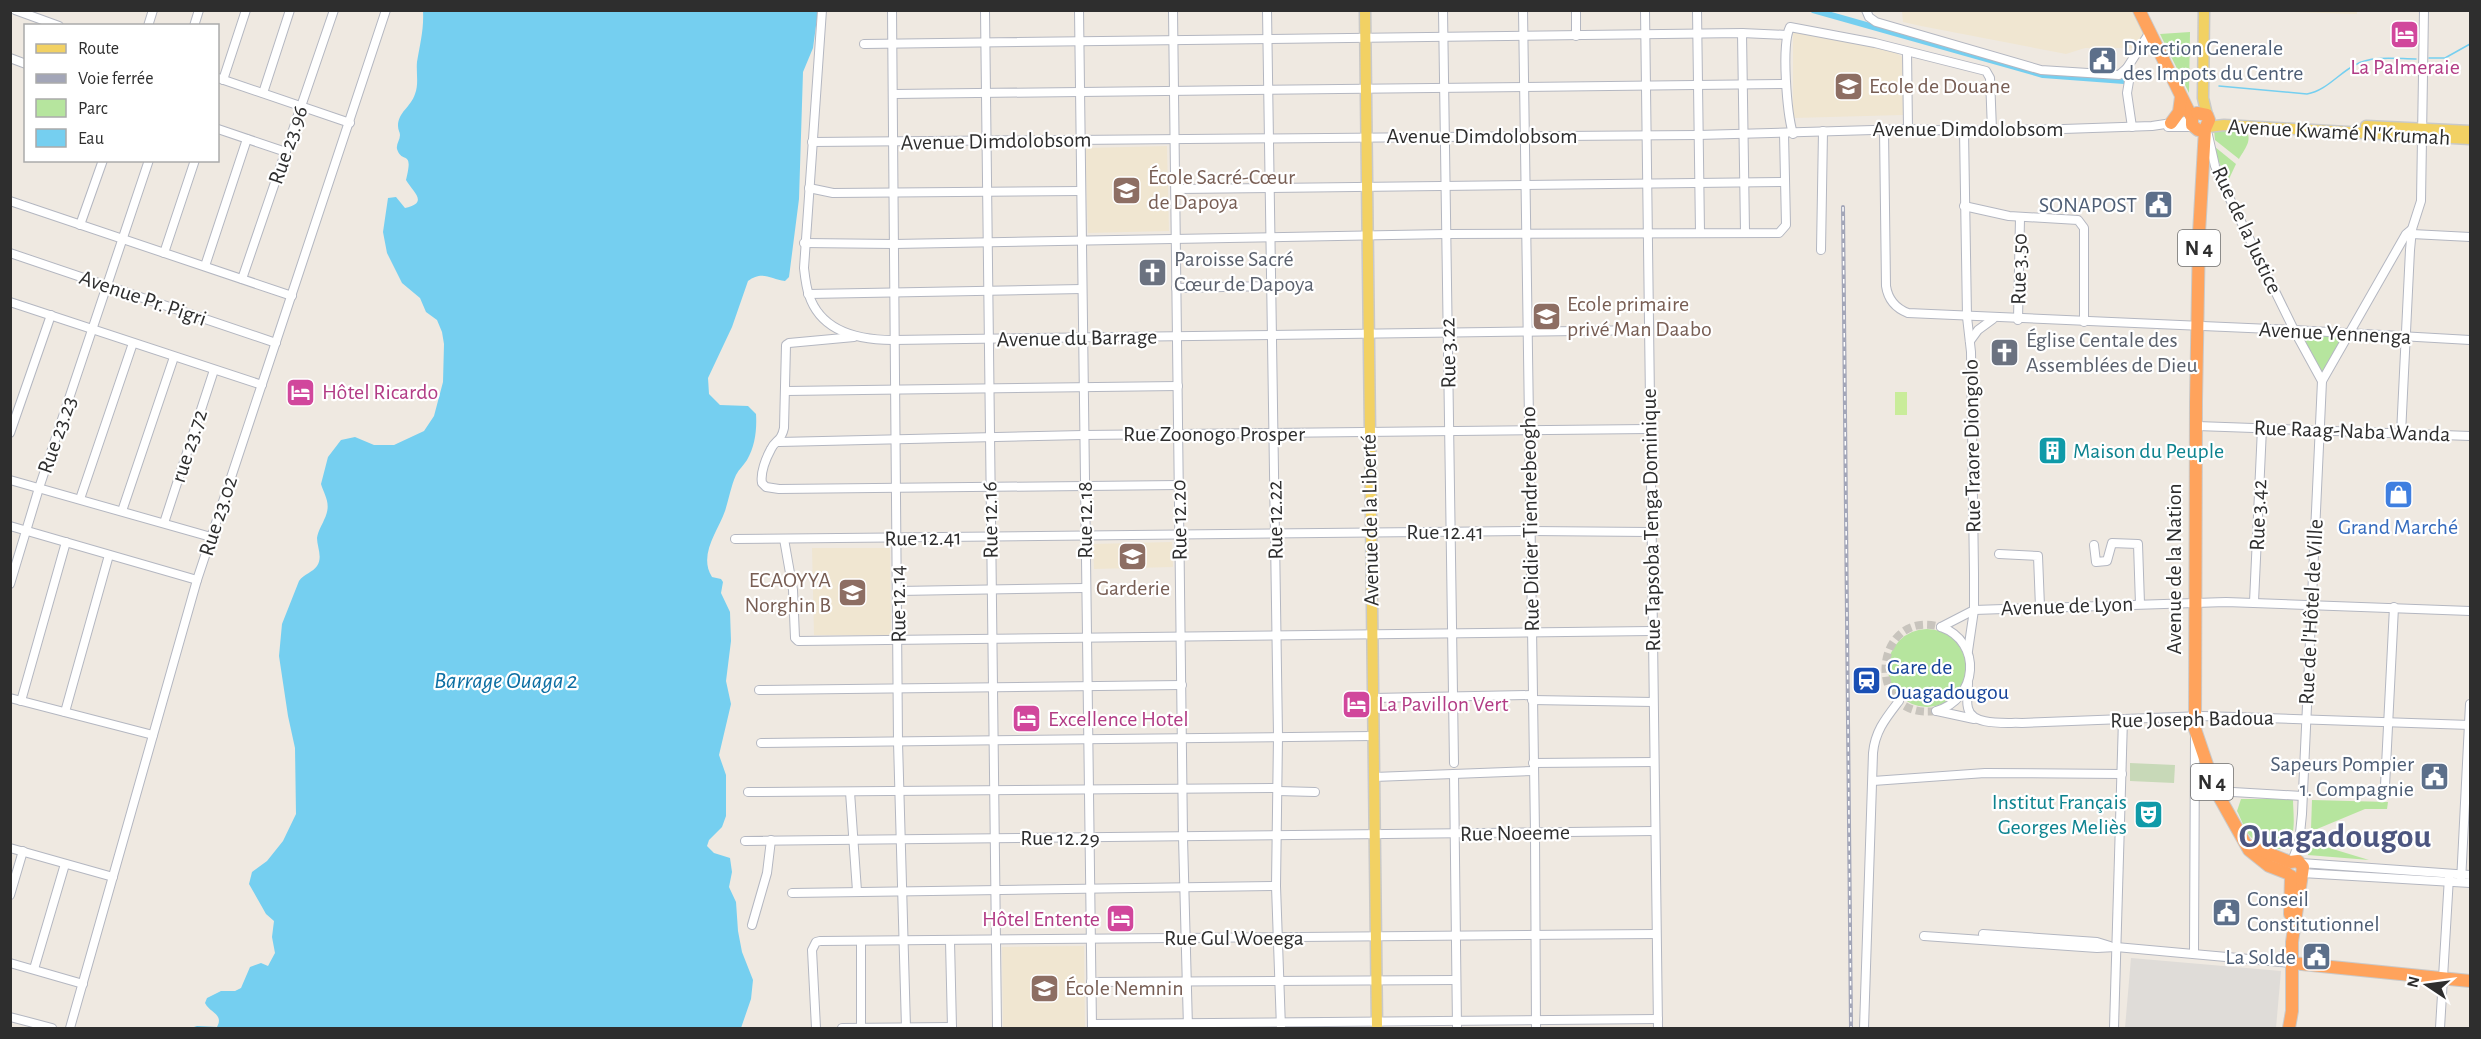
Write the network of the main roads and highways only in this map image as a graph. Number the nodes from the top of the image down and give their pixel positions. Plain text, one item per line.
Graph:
1 (1365, 10) edge
2 (2139, 10) edge
3 (2196, 10) edge
4 (2204, 10) edge
5 (2180, 93) junction
6 (2200, 121) junction
7 (2171, 123) road end
8 (2470, 131) edge
9 (2422, 132) junction
10 (2470, 139) edge
11 (2244, 842) junction
12 (2272, 867) junction
13 (2295, 868) junction
14 (2290, 896) junction
15 (2292, 942) junction
16 (2292, 963) junction
17 (2470, 981) edge
18 (1377, 1025) edge
19 (2289, 1029) edge

1 - 18 main road, Avenue de la Liberté
2 - 5 highway
3 - 6 main road
4 - 6 main road
5 - 6 highway
5 - 7 highway
6 - 9 main road, Avenue Kwamé N'Krumah
6 - 11 highway, Avenue de la Nation / N 4
8 - 9 main road, Avenue Kwamé N'Krumah
9 - 10 main road, Avenue Kwamé N'Krumah
11 - 12 highway, N 4
11 - 13 highway
12 - 13 highway
12 - 14 highway, N 4
13 - 14 highway
13 - 15 highway, N 4
14 - 15 highway, N 4
15 - 16 highway, N 4
16 - 17 highway
16 - 19 highway, N 4

